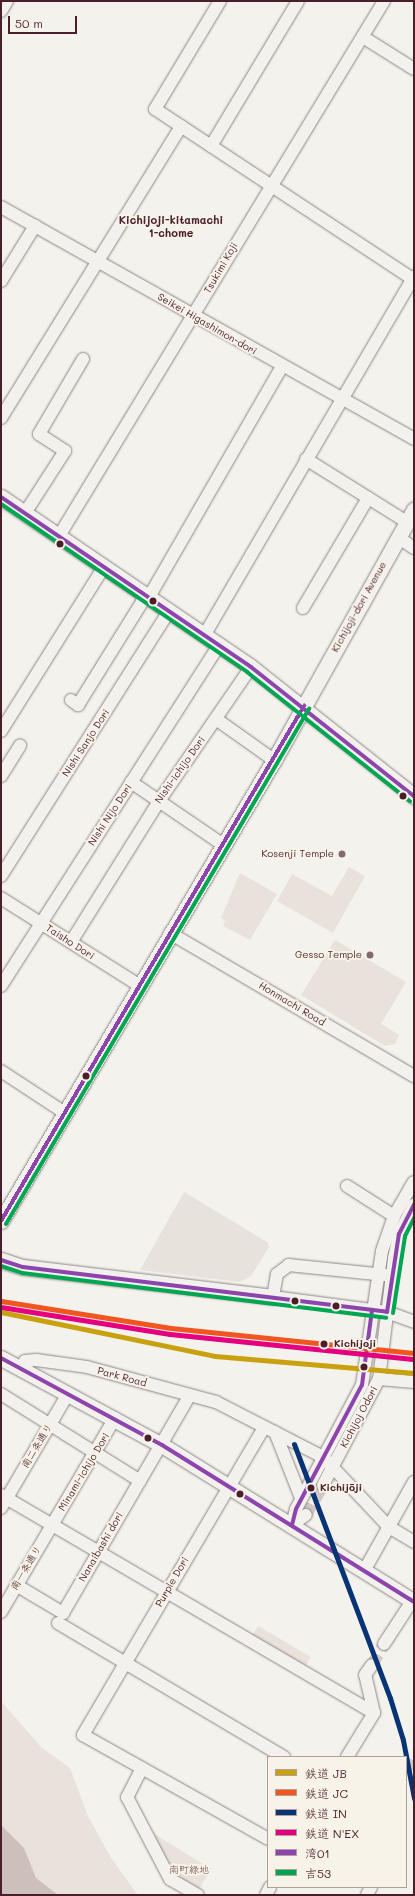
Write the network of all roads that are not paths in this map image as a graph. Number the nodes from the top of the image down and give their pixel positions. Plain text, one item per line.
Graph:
1 (7, 1) edge
2 (220, 1) edge
3 (298, 1) edge
4 (384, 1) edge
5 (1, 11) edge
6 (363, 36) junction
7 (414, 69) edge
8 (181, 126) junction
9 (211, 146) junction
10 (270, 185) junction
11 (1, 207) edge
12 (35, 226) junction
13 (98, 262) junction
14 (414, 279) edge
15 (1, 281) edge
16 (193, 316) junction
17 (83, 359) dead end
18 (282, 367) junction
19 (341, 399) junction
20 (1, 418) edge
21 (414, 439) edge
22 (306, 459) junction
23 (1, 497) edge
24 (368, 498) junction
25 (25, 513) junction
26 (411, 515) edge
27 (59, 536) junction
28 (398, 537) junction
29 (414, 548) edge
30 (104, 567) junction
31 (148, 595) junction
32 (303, 608) dead end
33 (170, 610) junction
34 (205, 634) junction
35 (220, 644) junction
36 (252, 667) junction
37 (70, 700) dead end
38 (304, 706) junction
39 (216, 719) junction
40 (1, 731) edge
41 (20, 746) dead end
42 (274, 760) junction
43 (1, 776) edge
44 (131, 782) junction
45 (414, 796) edge
46 (159, 800) junction
47 (222, 844) junction
48 (1, 876) edge
49 (1, 898) edge
50 (41, 923) junction
51 (170, 933) junction
52 (70, 942) junction
53 (1, 986) edge
54 (140, 986) junction
55 (1, 1072) edge
56 (414, 1076) edge
57 (65, 1113) junction
58 (414, 1182) edge
59 (347, 1186) dead end
60 (414, 1205) edge
61 (394, 1216) junction
62 (1, 1220) edge
63 (1, 1260) edge
64 (377, 1274) junction
65 (391, 1276) junction
66 (273, 1297) junction
67 (372, 1310) junction
68 (386, 1312) junction
69 (414, 1322) edge
70 (2, 1362) edge
71 (21, 1368) junction
72 (378, 1379) junction
73 (414, 1382) edge
74 (1, 1394) edge
75 (68, 1394) junction
76 (190, 1395) junction
77 (115, 1418) junction
78 (50, 1424) junction
79 (262, 1431) dead end
80 (275, 1432) junction
81 (162, 1445) junction
82 (95, 1454) junction
83 (323, 1457) junction
84 (333, 1466) junction
85 (140, 1481) junction
86 (414, 1482) edge
87 (323, 1485) tunnel mouth
88 (229, 1487) junction
89 (301, 1498) junction
90 (3, 1501) edge
91 (306, 1515) tunnel mouth
92 (52, 1525) junction
93 (292, 1525) junction
94 (388, 1528) junction
95 (414, 1542) edge
96 (98, 1552) junction
97 (364, 1571) junction
98 (16, 1585) junction
99 (167, 1591) junction
100 (413, 1602) edge
101 (1, 1612) edge
102 (61, 1618) junction
103 (384, 1644) tunnel mouth
104 (125, 1663) junction
105 (372, 1665) tunnel mouth
106 (374, 1713) junction
107 (282, 1756) edge
108 (348, 1756) edge
109 (142, 1768) junction
110 (267, 1838) edge
111 (198, 1895) edge

1 - 5 street
2 - 8 street
3 - 9 street
4 - 6 street, Tsukimi Koji
6 - 7 street
6 - 10 street, Tsukimi Koji
8 - 9 street
8 - 13 street
9 - 10 street
10 - 14 street
10 - 16 street, Tsukimi Koji
11 - 12 street, Seikei Higashimon-dori
12 - 13 street, Seikei Higashimon-dori
12 - 15 street
13 - 16 street, Seikei Higashimon-dori
13 - 20 street
14 - 19 street
16 - 18 street, Seikei Higashimon-dori
16 - 27 street, Tsukimi Koji
17 - 25 street
18 - 19 street, Seikei Higashimon-dori
18 - 31 street
19 - 21 street, Seikei Higashimon-dori
19 - 22 street
22 - 24 street
22 - 34 street
23 - 25 main road
24 - 26 street
24 - 32 street
25 - 27 main road
26 - 28 main road, Kichijoji-dori Avenue
27 - 30 main road
28 - 29 street
28 - 38 main road, Kichijoji-dori Avenue
30 - 31 main road
30 - 40 street
31 - 33 main road
31 - 37 street
33 - 34 main road
33 - 48 street, Nishi Sanjo Dori
34 - 35 main road
35 - 36 main road
35 - 44 street, Nishi Nijo Dori
36 - 38 main road
36 - 39 street, Nishi-ichijo Dori
38 - 42 main road, Kichijoji-dori Avenue
38 - 45 main road
39 - 42 street
39 - 46 street, Nishi-ichijo Dori
41 - 43 street
42 - 47 main road, Kichijoji-dori Avenue
44 - 46 street
44 - 50 street, Nishi Nijo Dori
46 - 47 street
46 - 52 street, Nishi-ichijo Dori
47 - 51 main road, Kichijoji-dori Avenue
49 - 50 street, Taisho Dori
50 - 52 street, Taisho Dori
50 - 53 street, Nishi Nijo Dori
51 - 54 main road, Kichijoji-dori Avenue
51 - 56 street, Honmachi Road
52 - 54 street, Taisho Dori
54 - 57 main road, Kichijoji-dori Avenue
55 - 57 street
57 - 62 main road, Kichijoji-dori Avenue
58 - 61 street, Kichijoj Odori
59 - 61 street
60 - 65 street, Kichijoj Odori
61 - 64 street, Kichijoj Odori
63 - 66 main road
64 - 65 street
64 - 66 street
64 - 67 street, Kichijoj Odori
65 - 68 street, Kichijoj Odori
66 - 67 street
67 - 68 street
67 - 83 street, Kichijoj Odori
68 - 69 street
68 - 72 street, Kichijoj Odori
70 - 71 main road
71 - 75 main road
71 - 76 street, Park Road
72 - 73 street
72 - 84 street, Kichijoj Odori
74 - 78 street
75 - 77 main road
75 - 78 street, 南二条通り
76 - 80 street, Park Road
76 - 81 street, Nanaibashi dori
77 - 81 main road
77 - 82 street, Minami-ichijo Dori
78 - 82 street
78 - 90 street, 南二条通り
79 - 88 street, Purple Dori
80 - 83 street, Park Road
80 - 89 street
81 - 85 street, Nanaibashi dori
81 - 88 main road
82 - 85 street
82 - 92 street, Minami-ichijo Dori
83 - 84 street, Park Road
83 - 89 street, Kichijoj Odori
84 - 87 street, Kichijoj Odori
84 - 94 street, Park Road
85 - 96 street, Nanaibashi dori
86 - 94 street
88 - 93 main road
88 - 99 street, Purple Dori
89 - 93 street, Kichijoj Odori
90 - 92 street
91 - 93 street
92 - 96 street
92 - 98 street, 南一条通り
93 - 97 main road
94 - 95 street
94 - 97 street
96 - 99 street
96 - 102 street, Nanaibashi dori
97 - 100 main road
98 - 101 street, 南一条通り
98 - 102 street
99 - 104 street, Purple Dori
99 - 106 street
100 - 103 street
102 - 104 street
104 - 107 street
104 - 109 street, Purple Dori
105 - 106 street
106 - 108 street
109 - 110 street
109 - 111 street

